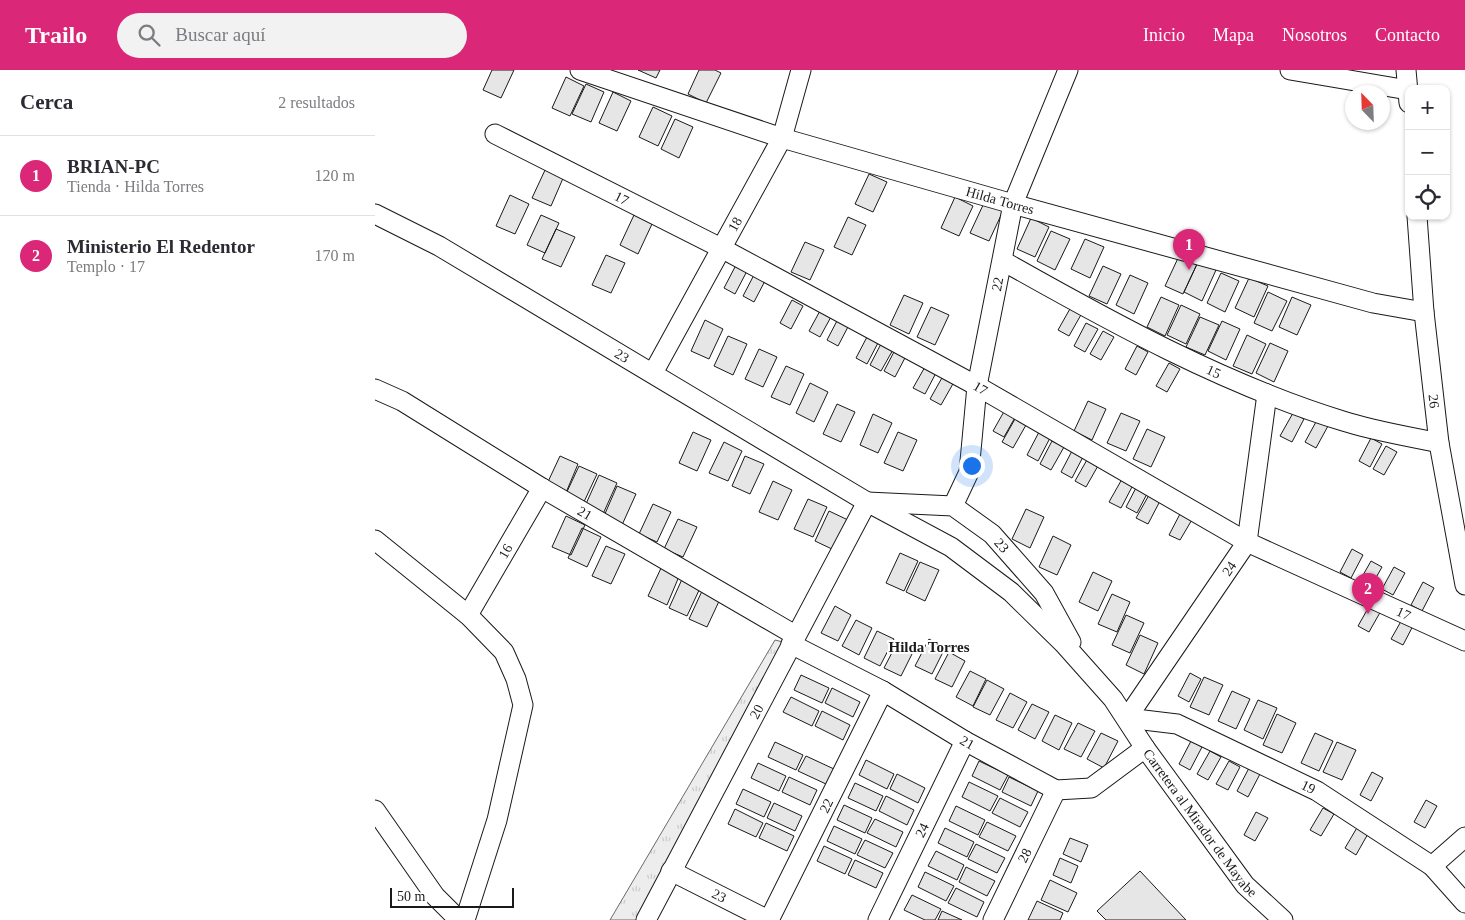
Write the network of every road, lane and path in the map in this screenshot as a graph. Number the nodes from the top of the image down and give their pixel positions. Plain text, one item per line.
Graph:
1 (580, 70) edge
2 (801, 70) edge
3 (1068, 70) edge
4 (1290, 70) edge
5 (1406, 70) edge
6 (1407, 85) edge
7 (1405, 96) edge
8 (495, 134) dead end
9 (783, 138) junction
10 (1013, 204) junction
11 (375, 214) edge
12 (1417, 220) edge
13 (723, 249) junction
14 (1003, 261) junction
15 (1425, 312) junction
16 (653, 373) junction
17 (977, 386) junction
18 (375, 389) edge
19 (1267, 394) junction
20 (1439, 443) junction
21 (542, 488) junction
22 (867, 502) junction
23 (953, 506) junction
24 (375, 540) edge
25 (1247, 542) junction
26 (1465, 585) edge
27 (468, 615) junction
28 (793, 639) junction
29 (1465, 641) edge
30 (1086, 669) junction
31 (883, 691) junction
32 (1127, 718) junction
33 (965, 741) junction
34 (1145, 748) junction
35 (1056, 790) junction
36 (375, 810) edge
37 (1465, 837) edge
38 (1432, 866) junction
39 (671, 870) junction
40 (1465, 903) edge
41 (459, 920) edge
42 (465, 920) edge
43 (646, 920) edge
44 (769, 920) edge
45 (878, 920) edge
46 (993, 920) edge
47 (1283, 920) edge

1 - 9 street, Hilda Torres
2 - 9 street, 18
3 - 10 street, 22
4 - 7 street
5 - 6 street
8 - 13 street, 17
9 - 10 street, Hilda Torres
9 - 13 street, 18
10 - 14 street, 22
10 - 15 street, Hilda Torres
11 - 16 street, 23
12 - 15 street, 26
13 - 16 street, 18
13 - 17 street, 17
14 - 17 street, 22
14 - 19 street, 15
15 - 20 street, 26
16 - 22 street, 23
17 - 23 street, 22
17 - 25 street, 17
18 - 21 street, 21
19 - 20 street, 15
19 - 25 street, 24
20 - 26 street, 26
21 - 27 street, 16
21 - 28 street, 21
22 - 23 street, 23
22 - 28 street, 20
22 - 30 street, 23
23 - 30 street, 23
24 - 27 street
25 - 29 street, 17
25 - 32 street, 24
27 - 42 street
28 - 31 street, 21
28 - 39 street, 20
30 - 32 street, 23
31 - 33 street, 21
31 - 44 street, 22
32 - 34 street, Carretera al Mirador de Mayabe
32 - 38 street, 19
33 - 35 street, 21
33 - 45 street, 24
34 - 35 street
34 - 47 street, Carretera al Mirador de Mayabe
35 - 46 street, 28
36 - 41 street
37 - 38 street
38 - 40 street, 19
39 - 43 street, 20
39 - 44 street, 23

